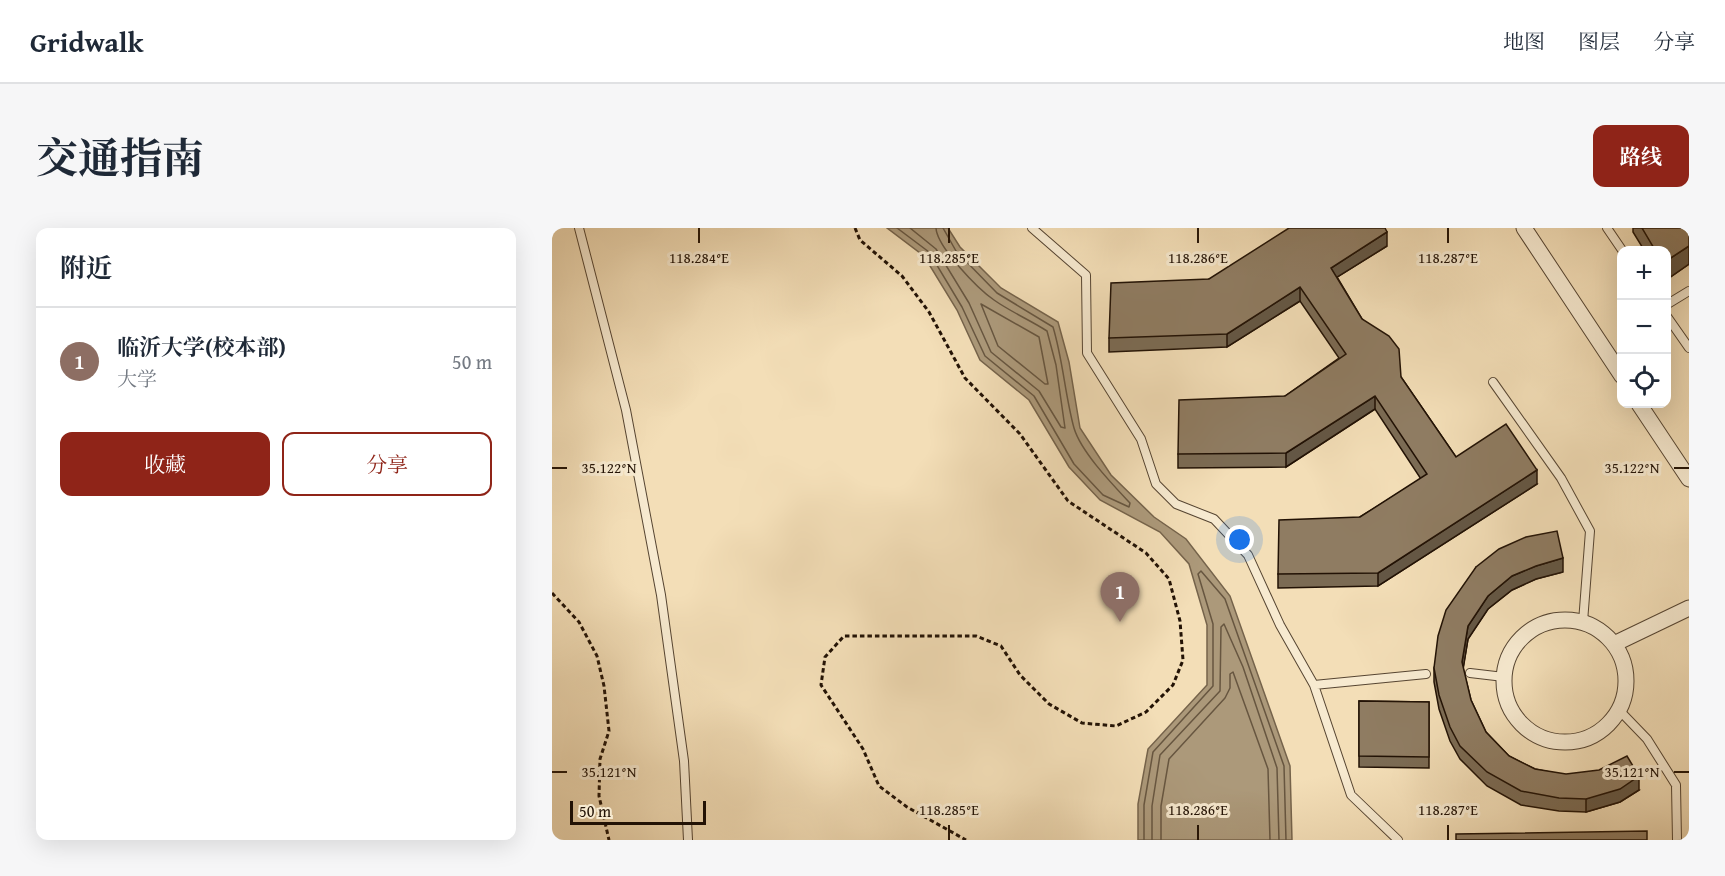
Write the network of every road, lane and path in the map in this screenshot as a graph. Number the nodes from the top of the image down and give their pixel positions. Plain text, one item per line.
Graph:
1 (579, 228) edge
2 (855, 228) edge
3 (1032, 228) edge
4 (1524, 228) edge
5 (1607, 228) edge
6 (1619, 246) edge
7 (1689, 291) edge
8 (1671, 302) edge
9 (1671, 322) edge
10 (1689, 348) edge
11 (1617, 368) edge
12 (1492, 382) dead end
13 (1642, 408) edge
14 (1689, 479) edge
15 (552, 593) edge
16 (1689, 608) edge
17 (1583, 622) junction
18 (1614, 644) junction
19 (1426, 674) dead end
20 (1470, 674) dead end
21 (1504, 677) junction
22 (1314, 685) junction
23 (1619, 710) junction
24 (609, 840) edge
25 (688, 840) edge
26 (966, 840) edge
27 (1398, 840) edge
28 (1677, 840) edge

1 - 25 lane
2 - 26 path
3 - 22 lane
4 - 11 street
5 - 6 lane
7 - 8 lane
9 - 10 lane
12 - 17 lane
13 - 14 street
15 - 24 path
16 - 18 street
17 - 18 street
17 - 21 street
18 - 23 street
19 - 22 lane
20 - 21 lane
21 - 23 street
22 - 27 lane
23 - 28 lane

